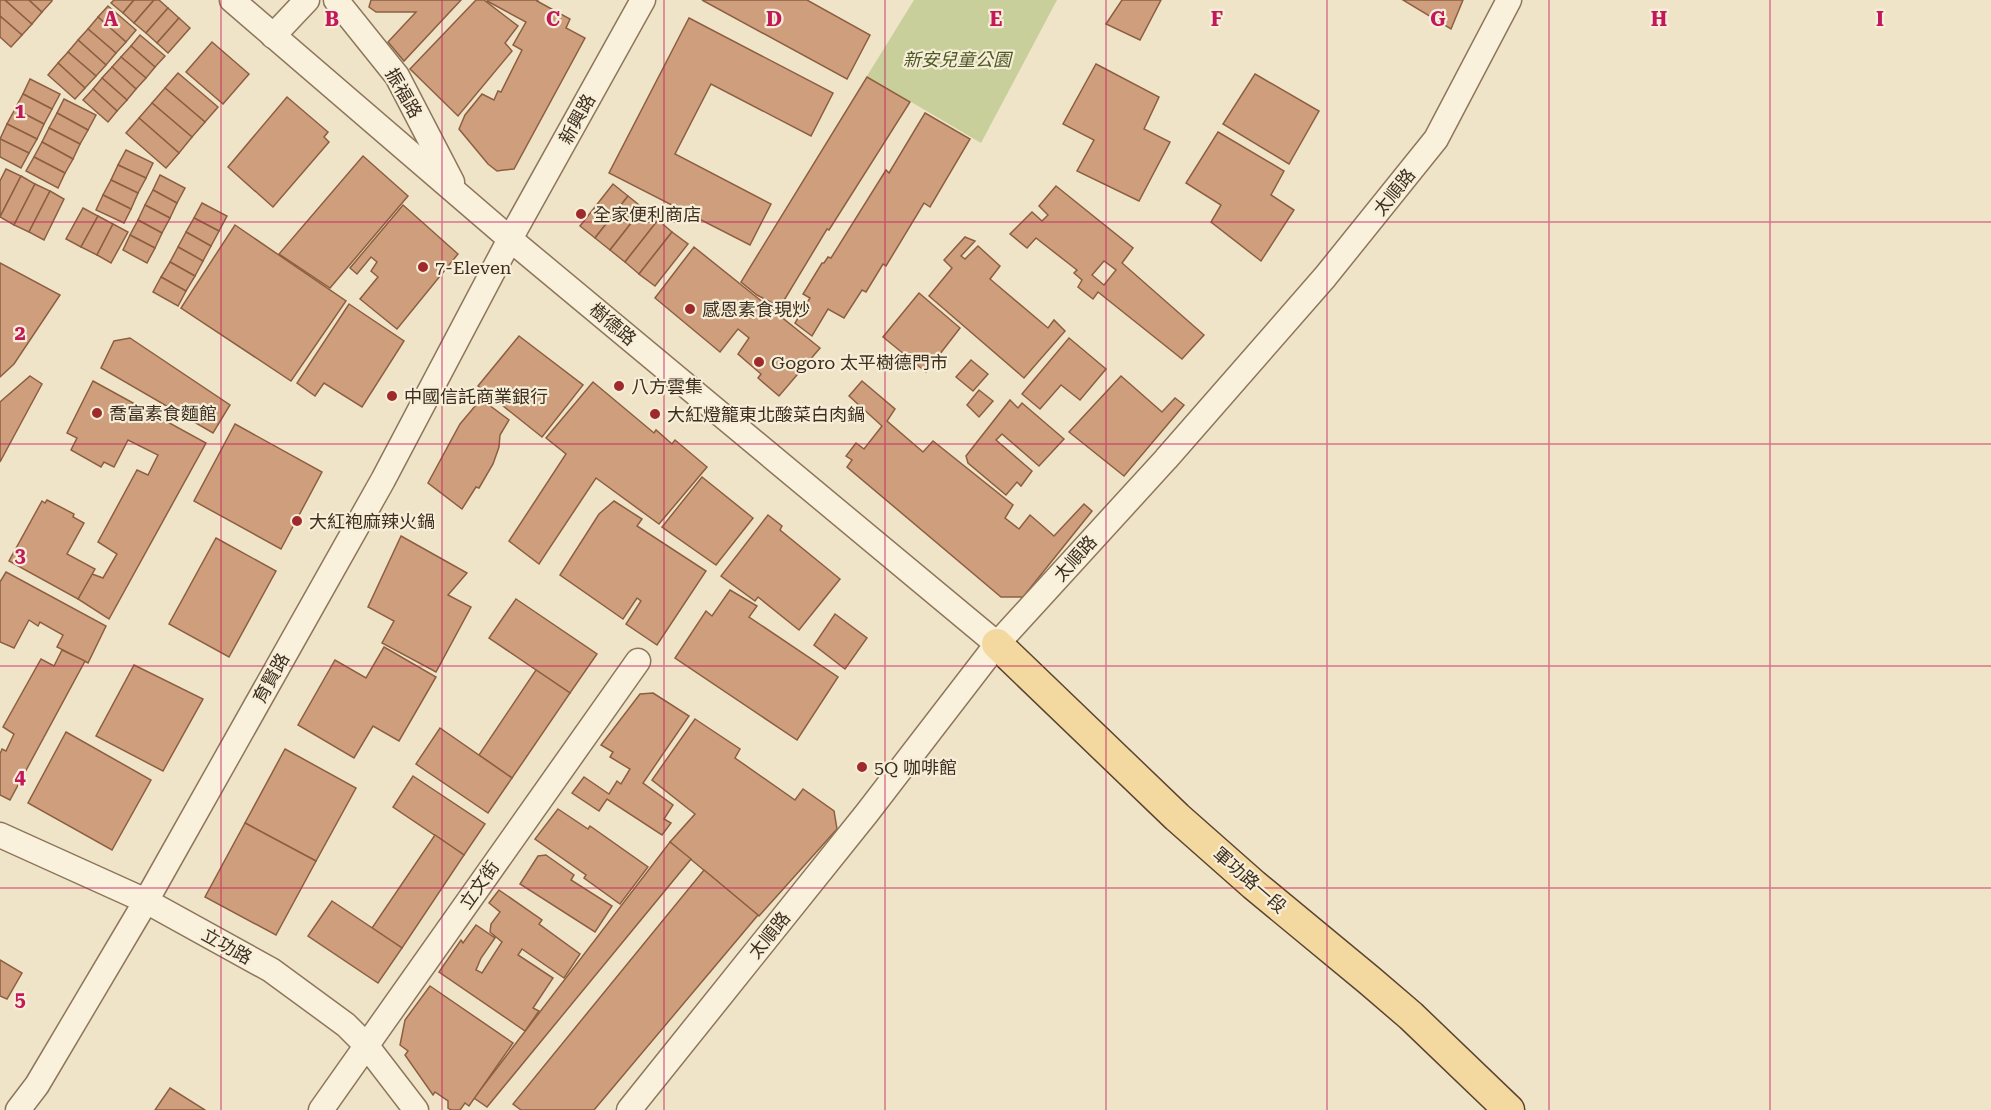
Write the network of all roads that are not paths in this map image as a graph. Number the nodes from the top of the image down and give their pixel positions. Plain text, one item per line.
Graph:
1 (232, 0) edge
2 (308, 0) edge
3 (336, 0) edge
4 (643, 0) edge
5 (1509, 0) edge
6 (273, 36) junction
7 (458, 195) junction
8 (510, 239) junction
9 (997, 644) junction
10 (638, 661) dead end
11 (0, 835) edge
12 (146, 901) junction
13 (366, 1045) junction
14 (18, 1110) edge
15 (321, 1110) edge
16 (416, 1110) edge
17 (629, 1110) edge
18 (1509, 1110) edge

1 - 6 street, 樹德路
2 - 6 street
3 - 7 street, 振福路
4 - 8 street, 新興路
5 - 9 street, 太順路
6 - 7 street, 樹德路
7 - 8 street, 樹德路
8 - 9 street, 樹德路
8 - 12 street, 育賢路
9 - 17 street, 太順路
9 - 18 main road, 軍功路一段
10 - 13 street, 立文街
11 - 12 street, 立功路
12 - 13 street, 立功路
12 - 14 street, 育賢路
13 - 15 street, 立文街
13 - 16 street, 立功路

